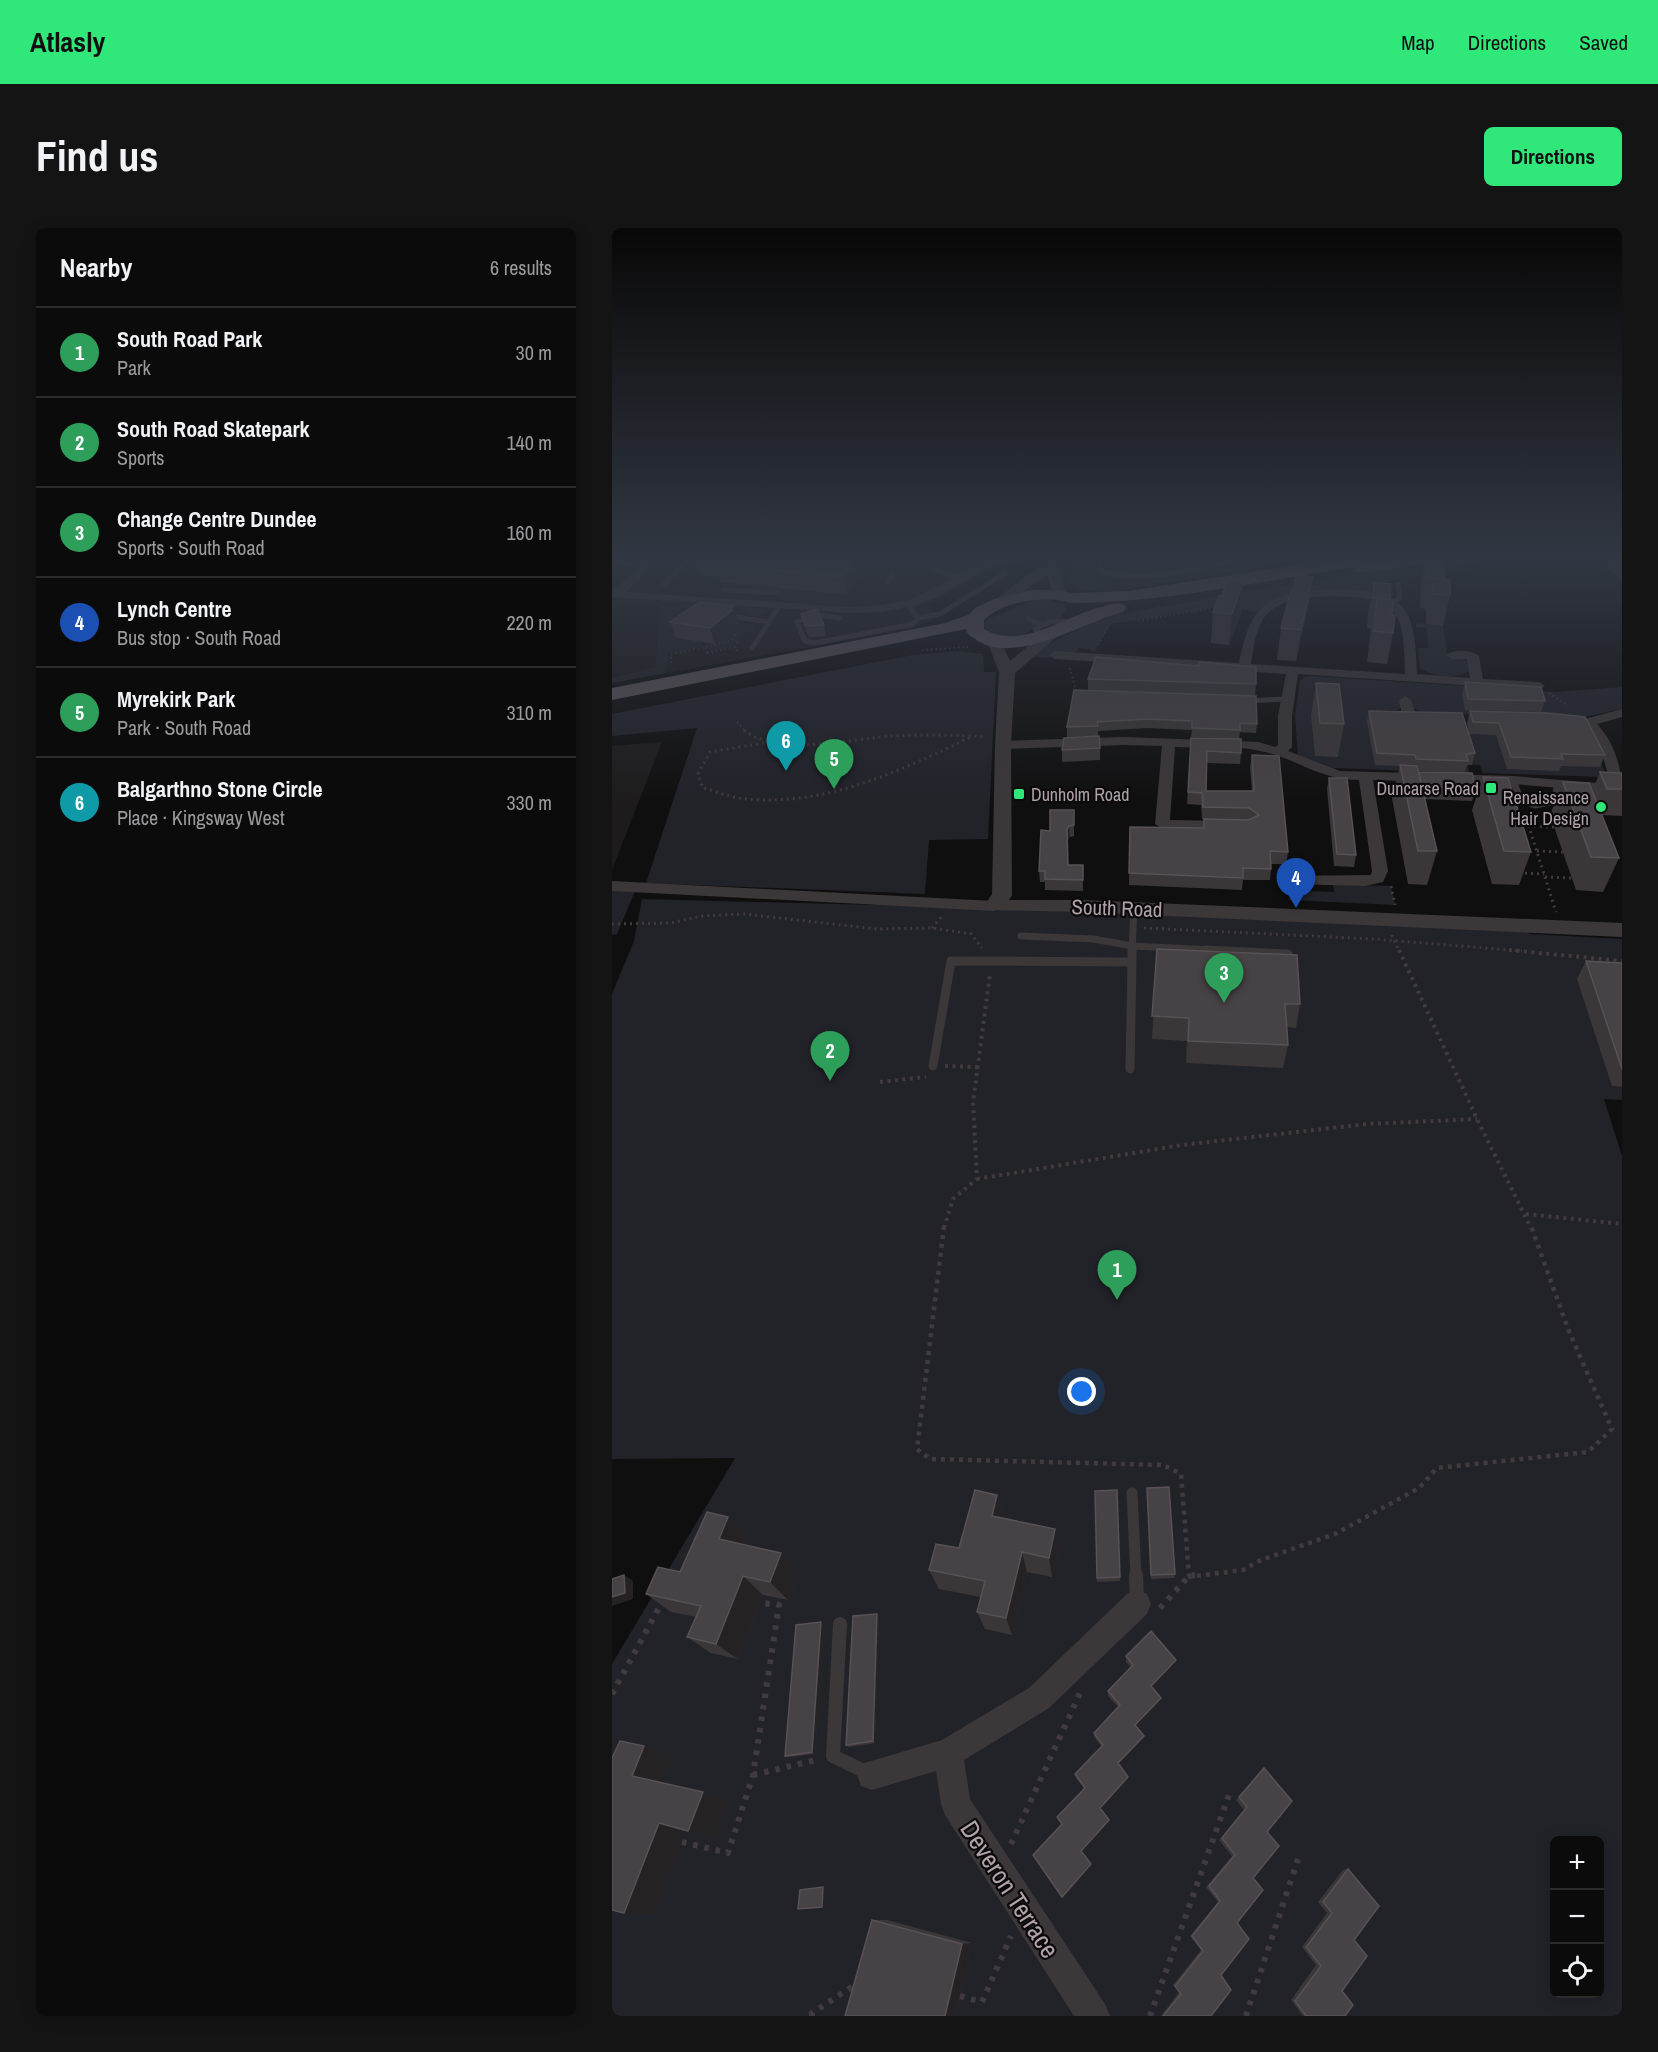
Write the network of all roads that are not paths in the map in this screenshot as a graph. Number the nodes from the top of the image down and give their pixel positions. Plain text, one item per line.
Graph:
1 (757, 640) edge
2 (805, 640) edge
3 (829, 640) edge
4 (892, 640) edge
5 (983, 640) edge
6 (1023, 640) edge
7 (1042, 640) edge
8 (1250, 640) edge
9 (1409, 640) edge
10 (985, 643) junction
11 (752, 648) dead end
12 (1452, 654) dead end
13 (1055, 655) dead end
14 (1244, 667) junction
15 (1293, 670) junction
16 (1007, 672) junction
17 (1411, 678) junction
18 (1477, 682) junction
19 (1539, 686) edge
20 (612, 694) edge
21 (1288, 699) junction
22 (1232, 700) edge
23 (1405, 700) dead end
24 (612, 705) edge
25 (1622, 713) edge
26 (1428, 715) edge
27 (1554, 719) edge
28 (1586, 723) junction
29 (1003, 742) junction
30 (1169, 743) junction
31 (1279, 750) junction
32 (1365, 776) junction
33 (1514, 780) junction
34 (1557, 784) junction
35 (1620, 789) edge
36 (1248, 826) edge
37 (1291, 879) dead end
38 (612, 886) edge
39 (994, 906) junction
40 (1133, 918) junction
41 (1622, 930) edge
42 (1021, 936) dead end
43 (1133, 946) junction
44 (1288, 954) edge
45 (1132, 962) junction
46 (933, 1066) dead end
47 (1130, 1069) dead end
48 (1132, 1493) dead end
49 (1137, 1604) joint
50 (840, 1624) dead end
51 (948, 1753) junction
52 (872, 1775) joint
53 (1093, 2016) edge

1 - 11 lane
2 - 3 lane
4 - 20 highway
5 - 10 highway
6 - 10 highway
7 - 16 street
8 - 14 street
9 - 17 street
10 - 16 street
10 - 24 highway
12 - 18 street
13 - 14 street
14 - 15 street
15 - 17 street
15 - 21 street
16 - 29 street
17 - 18 street
18 - 19 street
21 - 22 lane
21 - 31 street
23 - 26 street
25 - 28 street
27 - 28 street
28 - 35 street
29 - 30 street
29 - 39 street
30 - 31 street
30 - 36 street
31 - 32 street
32 - 33 street
32 - 37 street
33 - 34 street
33 - 34 lane
34 - 35 street
38 - 39 street, South Road
39 - 40 street, South Road
40 - 41 street, South Road
40 - 43 lane
42 - 43 lane
43 - 44 lane
43 - 45 lane
45 - 46 lane
45 - 47 lane
48 - 49 lane
49 - 51 street
50 - 52 lane
51 - 52 street
51 - 53 street, Deveron Terrace

